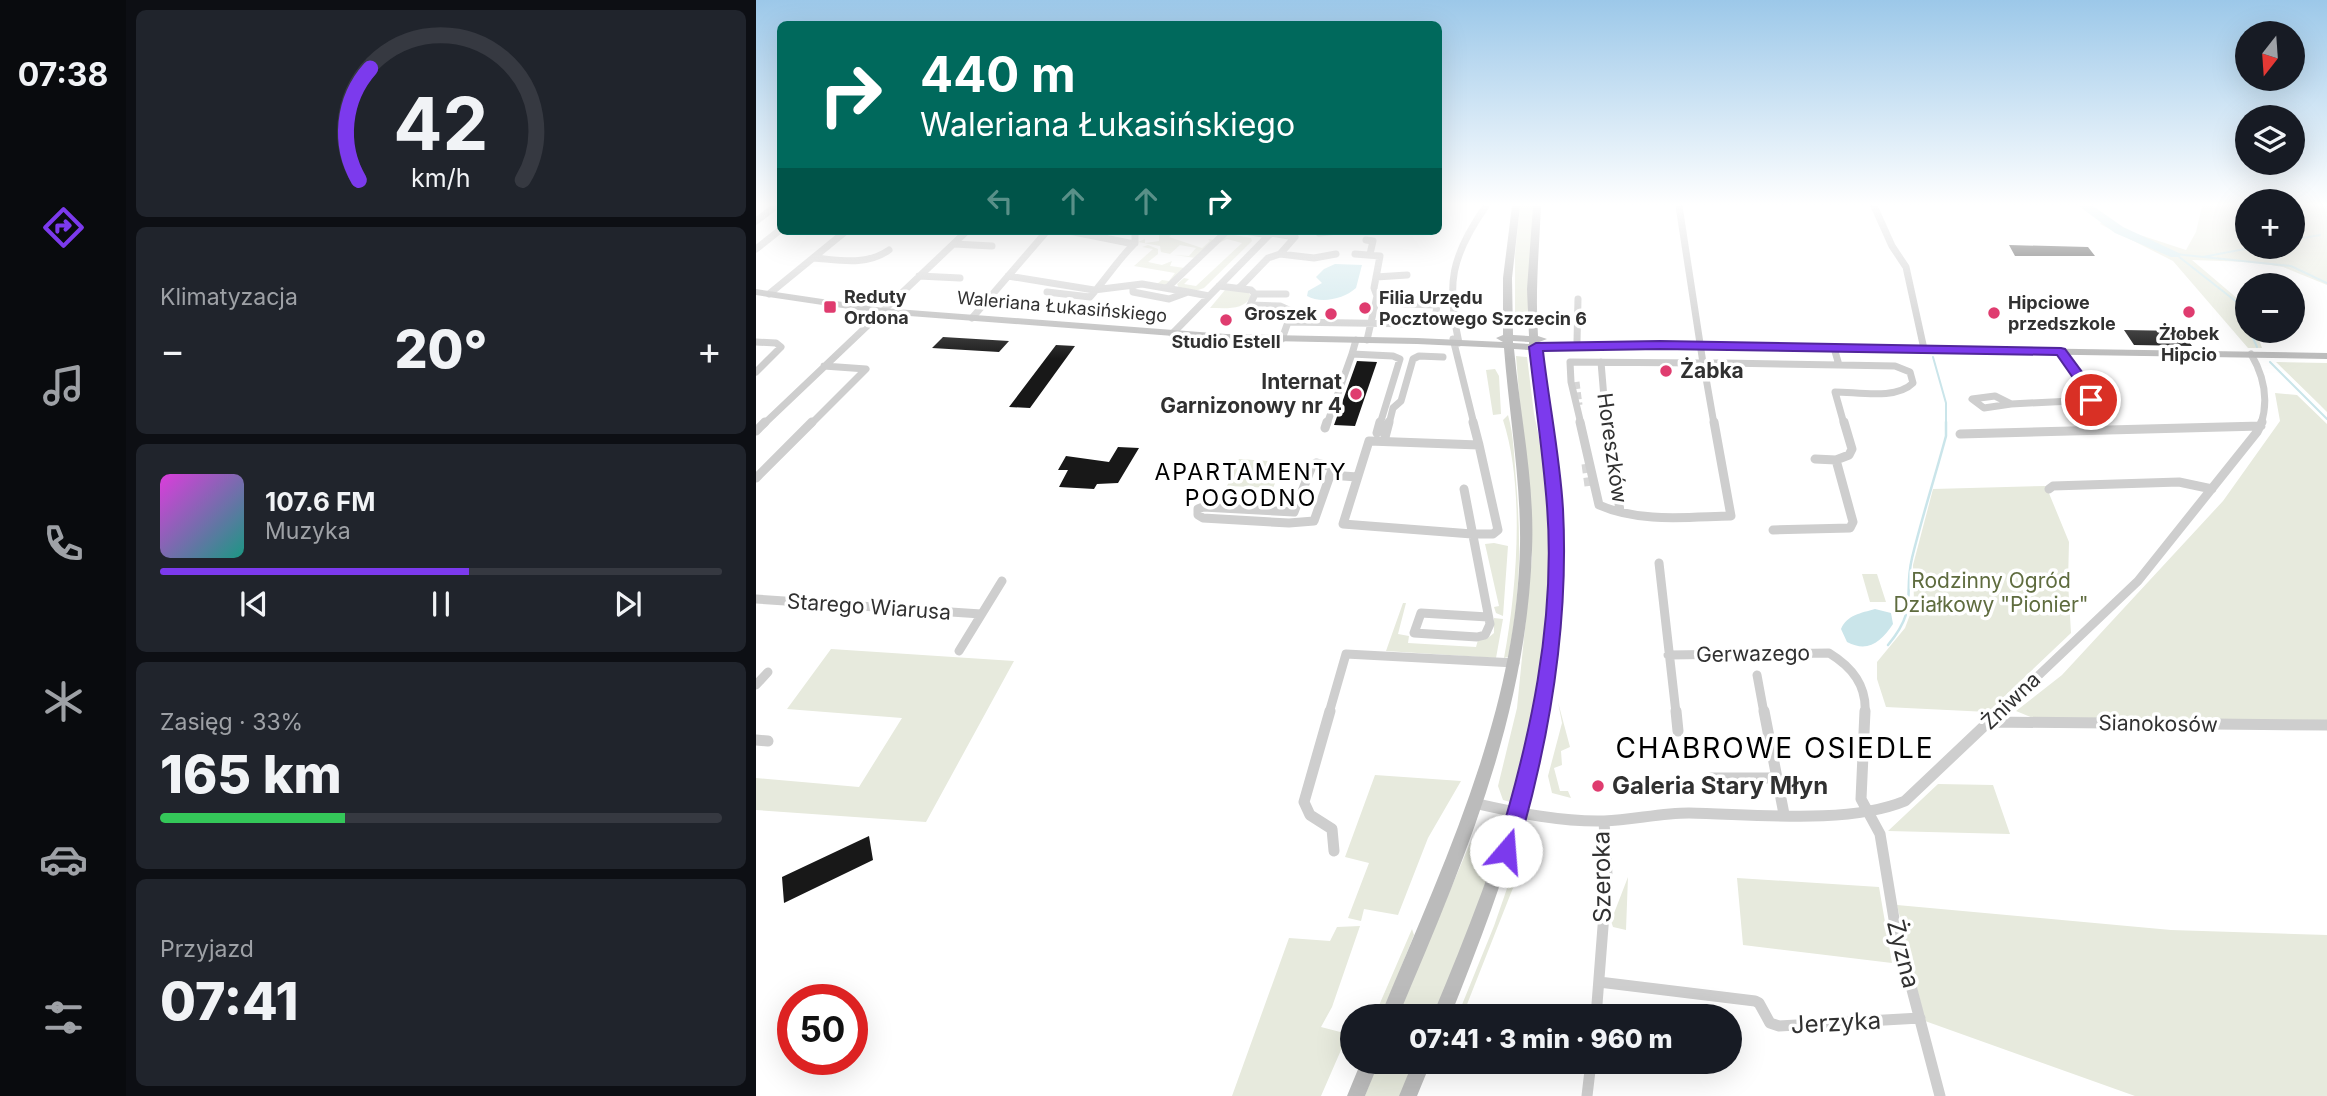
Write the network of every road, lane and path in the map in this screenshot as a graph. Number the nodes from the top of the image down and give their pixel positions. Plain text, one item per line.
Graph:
1 (880, 257) edge
2 (940, 257) edge
3 (1024, 257) edge
4 (1120, 257) edge
5 (1199, 257) edge
6 (1247, 257) edge
7 (1271, 257) edge
8 (1380, 257) edge
9 (1457, 257) edge
10 (1511, 257) edge
11 (1534, 257) edge
12 (1687, 257) edge
13 (1899, 257) edge
14 (814, 258) joint
15 (1407, 275) dead end
16 (919, 276) junction
17 (1008, 276) junction
18 (1376, 277) junction
19 (960, 278) dead end
20 (1219, 286) junction
21 (1133, 287) junction
22 (1167, 288) junction
23 (1239, 288) junction
24 (1094, 290) junction
25 (756, 292) edge
26 (1047, 292) dead end
27 (1188, 292) junction
28 (769, 294) junction
29 (1255, 294) junction
30 (1286, 294) dead end
31 (1209, 296) junction
32 (1578, 299) dead end
33 (757, 303) edge
34 (1404, 304) dead end
35 (883, 311) junction
36 (972, 318) junction
37 (1288, 322) junction
38 (1371, 323) junction
39 (1172, 334) junction
40 (1282, 339) junction
41 (1356, 340) junction
42 (1367, 340) junction
43 (1456, 341) junction
44 (1577, 341) junction
45 (756, 342) edge
46 (1509, 342) junction
47 (1535, 342) junction
48 (1660, 345) junction
49 (1700, 346) junction
50 (1834, 348) junction
51 (1924, 349) junction
52 (2061, 352) junction
53 (1352, 354) junction
54 (2251, 354) junction
55 (2327, 356) edge
56 (1443, 357) dead end
57 (1575, 361) junction
58 (1601, 362) junction
59 (1839, 365) junction
60 (824, 366) junction
61 (1704, 370) junction
62 (756, 372) edge
63 (1576, 383) tunnel mouth
64 (2011, 404) dead end
65 (2224, 426) junction
66 (2261, 426) junction
67 (1325, 428) dead end
68 (756, 431) edge
69 (1377, 433) dead end
70 (1960, 434) dead end
71 (2252, 438) junction
72 (1384, 441) junction
73 (1479, 445) junction
74 (1815, 459) dead end
75 (1836, 460) junction
76 (1330, 475) junction
77 (1357, 477) junction
78 (756, 479) edge
79 (1589, 486) tunnel mouth
80 (1464, 489) dead end
81 (2049, 489) dead end
82 (2212, 489) junction
83 (1620, 512) junction
84 (1773, 530) dead end
85 (1472, 534) junction
86 (1658, 563) dead end
87 (1002, 581) dead end
88 (756, 600) edge
89 (981, 614) junction
90 (1488, 617) junction
91 (959, 651) dead end
92 (1668, 655) junction
93 (1515, 663) junction
94 (768, 672) dead end
95 (1757, 676) dead end
96 (756, 685) edge
97 (1990, 722) junction
98 (2325, 728) edge
99 (1678, 731) dead end
100 (756, 740) edge
101 (768, 741) dead end
102 (1711, 778) dead end
103 (1777, 778) junction
104 (1478, 804) junction
105 (1518, 813) junction
106 (1868, 813) junction
107 (1784, 814) junction
108 (1604, 821) junction
109 (1334, 851) dead end
110 (1599, 982) junction
111 (1395, 1004) edge
112 (1446, 1004) edge
113 (1597, 1004) edge
114 (1920, 1018) junction
115 (1365, 1074) edge
116 (1417, 1074) edge
117 (1590, 1074) edge
118 (1356, 1096) edge
119 (1408, 1096) edge
120 (1587, 1096) edge
121 (1940, 1096) edge

1 - 14 street
2 - 16 street
3 - 17 street
4 - 24 street
5 - 22 street
6 - 20 street
7 - 23 street
8 - 18 street
9 - 43 street
10 - 46 street
11 - 47 street
12 - 49 street, Horeszków
13 - 51 street
14 - 28 street
15 - 18 street
16 - 19 street
16 - 35 street
17 - 24 street
17 - 36 street
18 - 38 street
20 - 23 street
20 - 31 street
21 - 22 street
21 - 24 street
21 - 27 street
22 - 27 street
23 - 29 street
24 - 26 street
25 - 28 street, Waleriana Łukasińskiego
27 - 31 street
28 - 33 street
28 - 35 street, Waleriana Łukasińskiego
29 - 30 street
29 - 37 street
31 - 39 street
32 - 44 street
34 - 38 street
35 - 36 street, Waleriana Łukasińskiego
35 - 60 street
36 - 39 street, Waleriana Łukasińskiego
37 - 38 street
37 - 40 street
38 - 42 street
39 - 40 street, Waleriana Łukasińskiego
40 - 41 street, Waleriana Łukasińskiego
41 - 42 street, Waleriana Łukasińskiego
41 - 53 street
42 - 43 street, Waleriana Łukasińskiego
43 - 46 street, Waleriana Łukasińskiego
43 - 73 street
44 - 47 street, Waleriana Łukasińskiego
44 - 48 street, Waleriana Łukasińskiego
45 - 62 street
46 - 47 street, Waleriana Łukasińskiego
46 - 93 street
47 - 48 street, Waleriana Łukasińskiego
47 - 105 street
48 - 49 street, Waleriana Łukasińskiego
49 - 50 street, Waleriana Łukasińskiego
49 - 61 street, Horeszków
50 - 51 street, Waleriana Łukasińskiego
50 - 59 street
51 - 52 street, Waleriana Łukasińskiego
52 - 54 street, Waleriana Łukasińskiego
52 - 64 street
53 - 67 street
53 - 69 street
54 - 55 street, Waleriana Łukasińskiego
54 - 66 street
56 - 72 street
57 - 58 street
57 - 63 street
57 - 83 street
58 - 61 street, Horeszków
58 - 83 street, Horeszków
59 - 61 street
59 - 75 street
60 - 68 street
60 - 78 street
61 - 83 street, Horeszków
65 - 66 street
65 - 70 street
65 - 71 street
66 - 71 street, Żniwna
71 - 82 street, Żniwna
72 - 73 street
72 - 77 street
73 - 85 street
74 - 75 street
75 - 84 street
76 - 76 street
76 - 77 street
77 - 85 street
79 - 83 street
80 - 85 street
81 - 82 street
82 - 97 street, Żniwna
85 - 90 street
86 - 92 street, Gerwazego
87 - 89 street, Starego Wiarusa
88 - 89 street, Starego Wiarusa
89 - 91 street, Starego Wiarusa
90 - 90 street
92 - 99 street, Gerwazego
92 - 106 street, Gerwazego
93 - 104 street
93 - 109 street
94 - 96 street
95 - 103 street
97 - 98 street, Sianokosów
97 - 106 street, Żniwna
100 - 101 street
102 - 103 street
103 - 107 street
104 - 105 street, Szeroka
104 - 111 street
105 - 108 street, Szeroka
105 - 112 main road
106 - 107 street, Żniwna
106 - 114 street, Żyzna
107 - 108 street, Żniwna
108 - 110 street, Szeroka
110 - 113 street, Szeroka
110 - 114 street, Jerzyka
114 - 121 street, Żyzna
115 - 118 street
116 - 119 street
117 - 120 street

